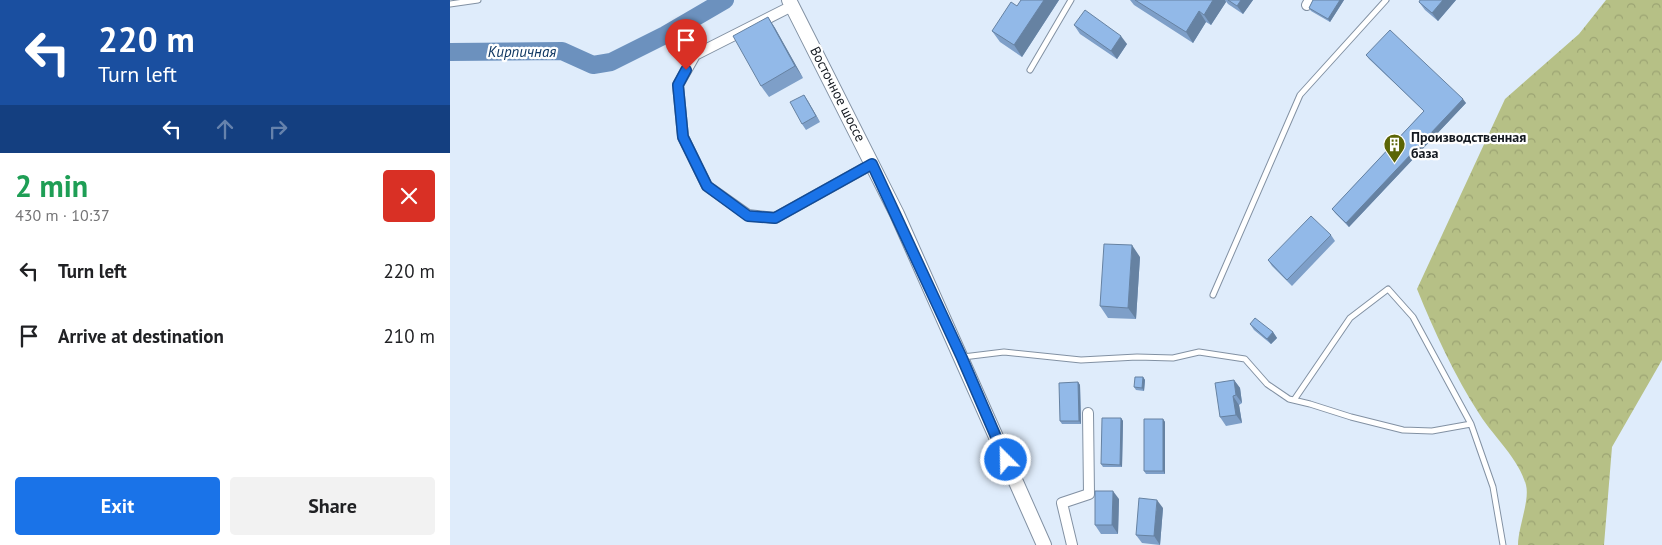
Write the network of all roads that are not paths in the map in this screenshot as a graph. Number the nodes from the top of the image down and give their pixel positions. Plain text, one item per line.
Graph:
1 (478, 0) edge
2 (1071, 0) edge
3 (1386, 0) edge
4 (791, 3) edge
5 (450, 4) edge
6 (1030, 70) dead end
7 (872, 164) junction
8 (1213, 295) dead end
9 (962, 358) junction
10 (1294, 400) junction
11 (1088, 413) dead end
12 (1471, 424) junction
13 (1044, 545) edge
14 (1072, 545) edge
15 (1503, 545) edge

1 - 5 lane
2 - 6 lane
3 - 8 lane
4 - 7 street, Восточное шоссе
4 - 7 street
7 - 9 street, Восточное шоссе
9 - 10 lane
9 - 13 street, Восточное шоссе
10 - 12 lane
10 - 12 lane
11 - 14 street
12 - 15 lane

